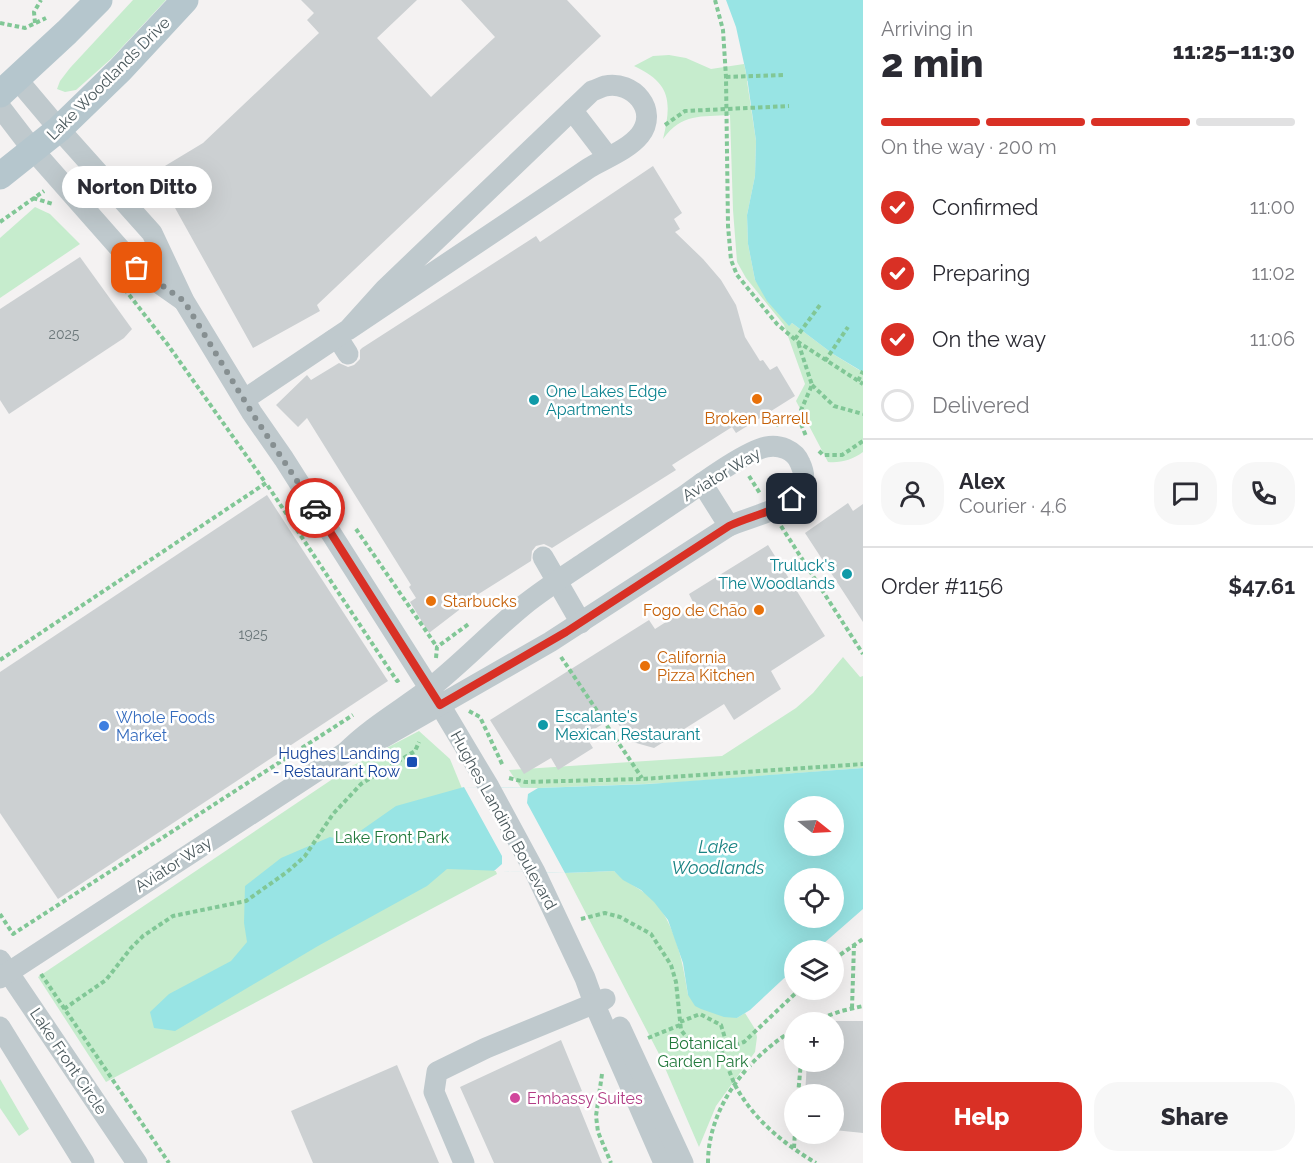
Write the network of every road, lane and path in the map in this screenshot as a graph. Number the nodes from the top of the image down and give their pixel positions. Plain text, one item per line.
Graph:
1 (41, 0) edge
2 (99, 0) edge
3 (185, 0) edge
4 (715, 0) edge
5 (53, 15) dead end
6 (0, 22) edge
7 (35, 23) junction
8 (784, 75) dead end
9 (726, 77) junction
10 (8, 86) edge
11 (789, 106) dead end
12 (0, 107) edge
13 (728, 109) junction
14 (572, 110) junction
15 (59, 129) junction
16 (33, 150) junction
17 (608, 157) junction
18 (0, 176) edge
19 (33, 198) dead end
20 (60, 212) dead end
21 (116, 278) dead end
22 (184, 301) junction
23 (820, 305) dead end
24 (848, 327) dead end
25 (795, 339) junction
26 (343, 341) junction
27 (825, 361) junction
28 (863, 371) edge
29 (858, 381) junction
30 (863, 384) edge
31 (812, 385) dead end
32 (245, 399) junction
33 (863, 414) edge
34 (798, 417) dead end
35 (863, 441) edge
36 (809, 442) dead end
37 (817, 449) dead end
38 (739, 460) junction
39 (266, 483) junction
40 (702, 483) junction
41 (772, 512) junction
42 (729, 526) junction
43 (543, 557) dead end
44 (557, 581) junction
45 (581, 623) junction
46 (550, 642) junction
47 (863, 654) edge
48 (435, 656) dead end
49 (0, 660) edge
50 (417, 668) junction
51 (435, 697) junction
52 (357, 713) dead end
53 (420, 741) dead end
54 (863, 764) edge
55 (509, 778) dead end
56 (642, 779) junction
57 (0, 914) edge
58 (580, 920) dead end
59 (14, 934) junction
60 (863, 939) edge
61 (854, 945) junction
62 (844, 952) edge
63 (31, 958) junction
64 (3, 970) edge
65 (788, 1000) edge
66 (599, 1001) junction
67 (863, 1006) edge
68 (852, 1008) junction
69 (64, 1009) junction
70 (840, 1012) edge
71 (680, 1023) junction
72 (0, 1027) edge
73 (784, 1037) edge
74 (642, 1040) dead end
75 (728, 1048) junction
76 (721, 1050) junction
77 (735, 1085) junction
78 (794, 1144) edge
79 (794, 1148) junction
80 (84, 1163) edge
81 (137, 1163) edge
82 (169, 1163) edge
83 (464, 1163) edge
84 (664, 1163) edge
85 (683, 1163) edge
86 (708, 1163) edge
87 (816, 1163) edge

1 - 7 path
2 - 10 main road
3 - 15 main road, Lake Woodlands Drive
4 - 9 path
5 - 7 path
6 - 7 path
8 - 9 path
9 - 13 path
10 - 15 street, Hughes Landing Boulevard
11 - 13 path
12 - 16 street, Hughes Landing Boulevard
13 - 25 path
14 - 17 street
14 - 17 street
14 - 26 street
15 - 16 main road, Lake Woodlands Drive
15 - 22 street, Hughes Landing Boulevard
16 - 18 main road, Lake Woodlands Drive
16 - 22 street, Hughes Landing Boulevard
17 - 26 street
19 - 20 path
21 - 39 path
22 - 32 street, Hughes Landing Boulevard
23 - 25 path
24 - 27 path
25 - 27 path
26 - 32 street
27 - 29 path
28 - 29 path
29 - 30 path
31 - 33 path
32 - 50 street, Hughes Landing Boulevard
34 - 36 path
35 - 37 path
38 - 40 street, Aviator Way
38 - 41 path
38 - 41 street, Aviator Way
39 - 49 path
39 - 50 path
40 - 42 street
40 - 44 street, Aviator Way
41 - 42 street, Aviator Way
41 - 47 path
42 - 45 street, Aviator Way
43 - 44 street
44 - 45 street
44 - 51 street, Aviator Way
45 - 46 street, Aviator Way
46 - 51 street, Aviator Way
46 - 56 path
48 - 50 path
50 - 51 street, Hughes Landing Boulevard
51 - 63 street, Aviator Way
51 - 66 street, Hughes Landing Boulevard
52 - 59 path
53 - 69 path
54 - 56 path
55 - 56 path
57 - 59 path
58 - 71 path
59 - 63 path
60 - 61 path
61 - 62 path
61 - 68 path
63 - 64 street, Aviator Way
63 - 69 path
64 - 81 street, Lake Front Circle
65 - 75 path
66 - 83 street
66 - 84 street, Hughes Landing Boulevard
66 - 85 street, Hughes Landing Boulevard
67 - 68 path
68 - 70 path
69 - 82 path
71 - 74 path
71 - 75 path
71 - 76 path
72 - 80 street
73 - 77 path
75 - 76 path
76 - 77 path
77 - 79 path
77 - 86 path
78 - 79 path
79 - 87 path

